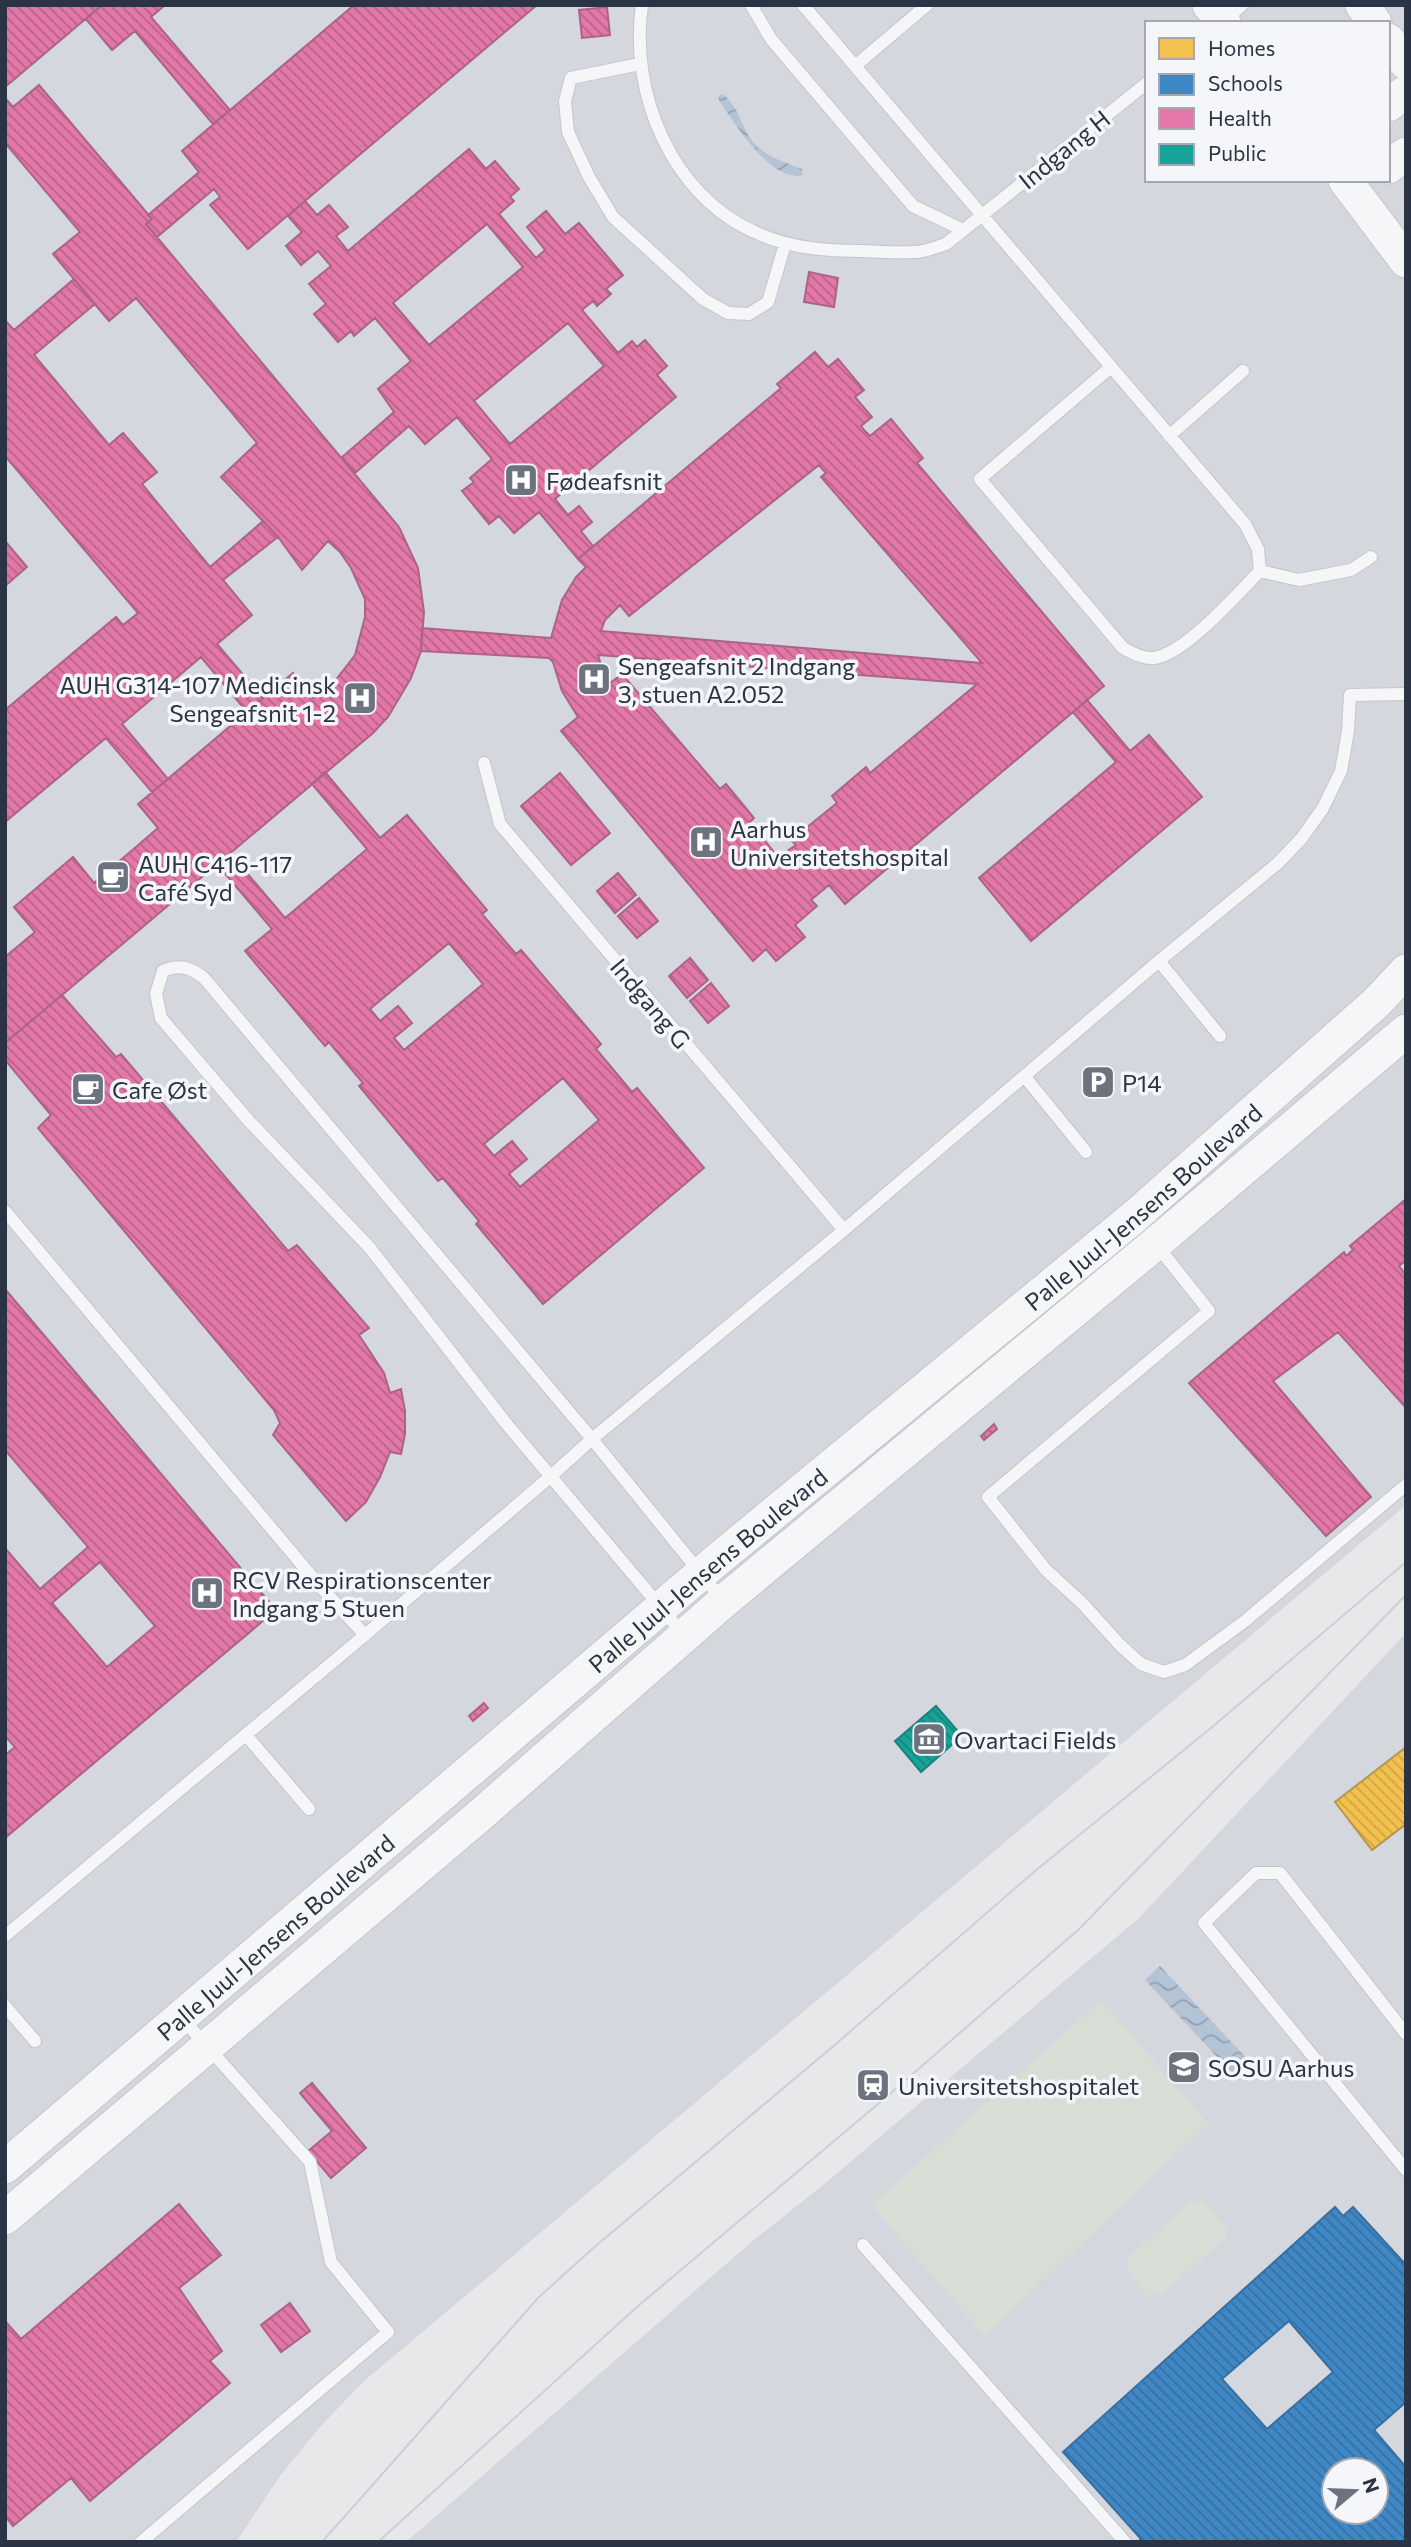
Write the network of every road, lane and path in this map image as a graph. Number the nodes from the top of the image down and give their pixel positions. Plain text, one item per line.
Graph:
1 (642, 5) edge
2 (751, 5) edge
3 (803, 5) edge
4 (927, 5) edge
5 (1362, 5) edge
6 (1374, 21) edge
7 (1390, 43) edge
8 (1406, 63) edge
9 (640, 64) junction
10 (855, 66) junction
11 (1145, 85) edge
12 (1406, 92) edge
13 (1390, 104) edge
14 (1406, 154) edge
15 (1390, 166) edge
16 (1357, 184) edge
17 (982, 215) junction
18 (963, 230) junction
19 (785, 244) junction
20 (1406, 261) edge
21 (1111, 367) junction
22 (1243, 371) dead end
23 (1169, 436) junction
24 (1371, 557) dead end
25 (1259, 571) junction
26 (1406, 694) edge
27 (484, 763) dead end
28 (1159, 961) junction
29 (1406, 971) edge
30 (1406, 1031) edge
31 (1220, 1036) dead end
32 (1025, 1077) junction
33 (1086, 1152) dead end
34 (5, 1211) edge
35 (844, 1230) junction
36 (1145, 1230) junction
37 (592, 1439) junction
38 (551, 1476) junction
39 (1406, 1486) edge
40 (702, 1574) junction
41 (723, 1602) junction
42 (662, 1609) junction
43 (365, 1635) junction
44 (684, 1636) junction
45 (246, 1735) junction
46 (309, 1810) dead end
47 (5, 1936) edge
48 (5, 2006) edge
49 (180, 2017) junction
50 (1406, 2034) edge
51 (35, 2041) dead end
52 (207, 2047) junction
53 (5, 2166) edge
54 (1406, 2170) edge
55 (5, 2218) edge
56 (863, 2245) dead end
57 (141, 2542) edge
58 (1125, 2542) edge

1 - 9 lane, Indgang H
2 - 18 lane
3 - 10 lane
4 - 10 lane
5 - 6 street
7 - 8 street
9 - 19 lane, Indgang H
9 - 19 lane
10 - 17 lane
11 - 17 lane, Indgang H
12 - 13 street
14 - 15 street
16 - 20 street
17 - 18 lane, Indgang H
17 - 21 lane
18 - 19 lane, Indgang H
21 - 23 lane
21 - 25 lane
22 - 23 lane
23 - 25 lane
24 - 25 lane
26 - 28 lane
27 - 35 lane, Indgang G
28 - 31 lane
28 - 32 lane
29 - 36 street, Palle Juul-Jensens Boulevard
30 - 36 street, Palle Juul-Jensens Boulevard
32 - 33 lane
32 - 35 lane
34 - 43 lane
35 - 37 lane
36 - 39 lane
36 - 40 street, Palle Juul-Jensens Boulevard
36 - 41 street, Palle Juul-Jensens Boulevard
37 - 38 lane
37 - 38 lane
37 - 40 lane
38 - 42 lane
38 - 43 lane
40 - 41 lane
40 - 42 street, Palle Juul-Jensens Boulevard
41 - 44 street, Palle Juul-Jensens Boulevard
42 - 44 lane
42 - 49 street, Palle Juul-Jensens Boulevard
43 - 45 lane
44 - 52 street, Palle Juul-Jensens Boulevard
45 - 46 lane
45 - 47 lane
48 - 51 lane
49 - 52 lane
49 - 53 street, Palle Juul-Jensens Boulevard
50 - 54 lane
52 - 55 street, Palle Juul-Jensens Boulevard
52 - 57 lane
56 - 58 lane

